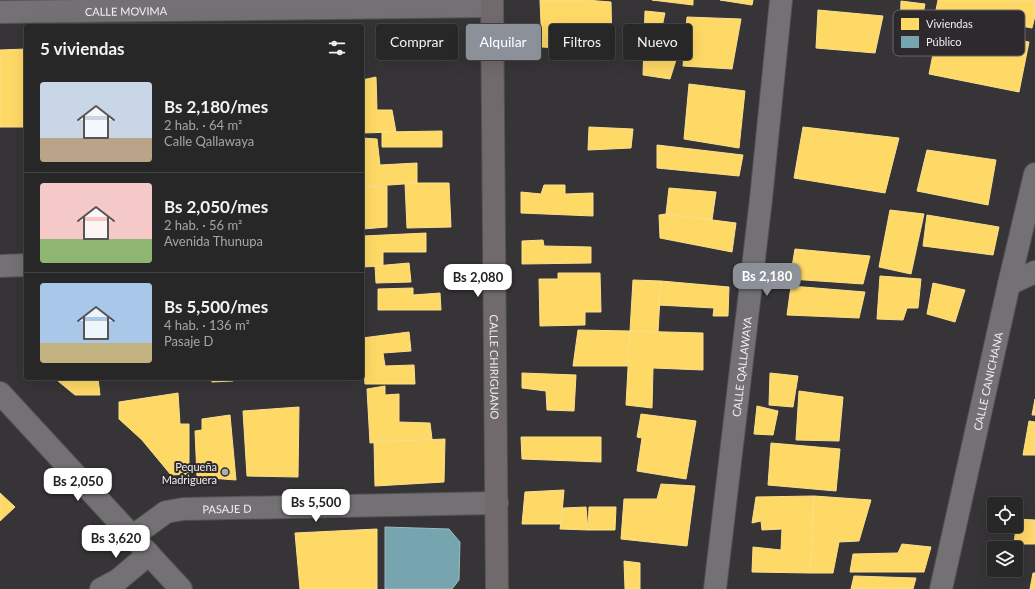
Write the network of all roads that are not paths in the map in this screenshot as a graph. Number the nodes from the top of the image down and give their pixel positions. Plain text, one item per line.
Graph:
1 (781, 0) edge
2 (492, 3) edge
3 (0, 12) edge
4 (1035, 174) edge
5 (24, 265) edge
6 (0, 266) edge
7 (1035, 272) edge
8 (1009, 284) junction
9 (0, 393) edge
10 (497, 503) junction
11 (133, 536) junction
12 (149, 554) junction
13 (101, 589) edge
14 (181, 589) edge
15 (497, 589) edge
16 (715, 589) edge
17 (941, 589) edge

1 - 16 street, CALLE QALLAWAYA
2 - 3 street, CALLE MOVIMA
2 - 10 main road, CALLE CHIRIGUANO
4 - 8 street, CALLE CANICHANA
5 - 6 street
7 - 8 street
8 - 17 street, CALLE CANICHANA
9 - 11 street
10 - 11 street, PASAJE D
10 - 15 main road, CALLE CHIRIGUANO
11 - 12 street
12 - 13 street
12 - 14 street

